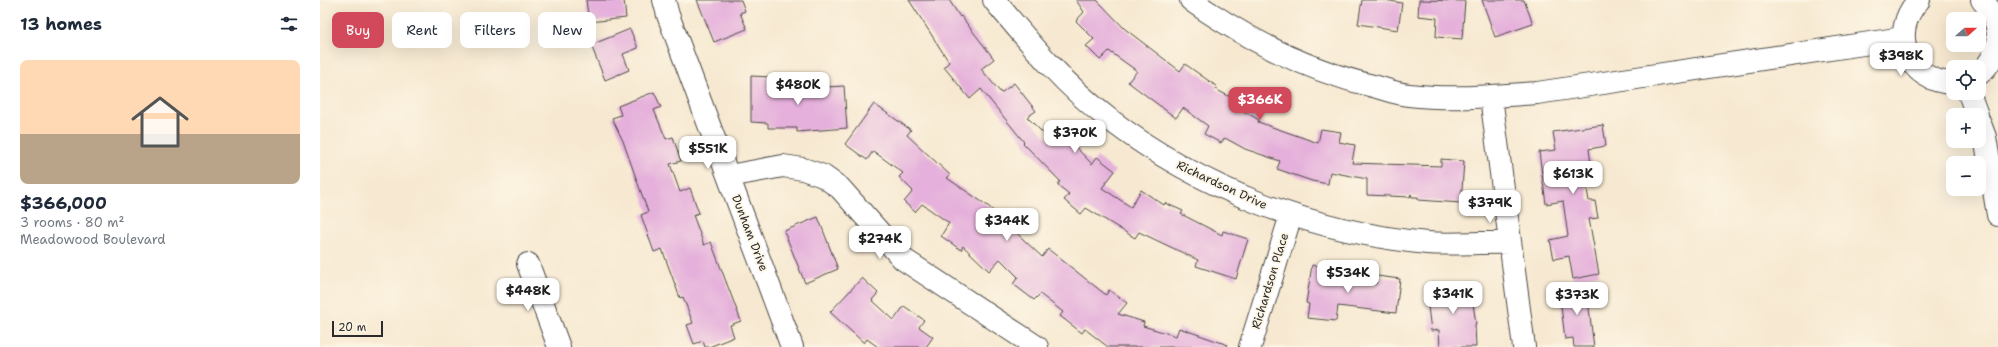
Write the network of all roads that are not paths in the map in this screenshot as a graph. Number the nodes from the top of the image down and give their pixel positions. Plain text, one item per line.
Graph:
1 (664, 0) edge
2 (994, 0) edge
3 (1191, 0) edge
4 (1920, 0) edge
5 (1982, 0) edge
6 (1998, 35) edge
7 (1903, 38) junction
8 (1998, 42) edge
9 (1986, 68) edge
10 (1946, 83) edge
11 (1491, 97) junction
12 (1986, 143) edge
13 (729, 176) junction
14 (1291, 215) junction
15 (1998, 215) edge
16 (1509, 243) junction
17 (528, 264) dead end
18 (789, 339) edge
19 (560, 347) edge
20 (1037, 347) edge
21 (1250, 347) edge
22 (1524, 347) edge

1 - 13 street, Dunham Drive
2 - 14 street, Richardson Drive
3 - 11 street
4 - 7 street
5 - 6 street
7 - 10 street
7 - 11 street
8 - 9 street
11 - 16 street
12 - 15 street
13 - 18 street, Dunham Drive
13 - 20 street
14 - 16 street, Richardson Drive
14 - 21 street, Richardson Place
16 - 22 street
17 - 19 street

